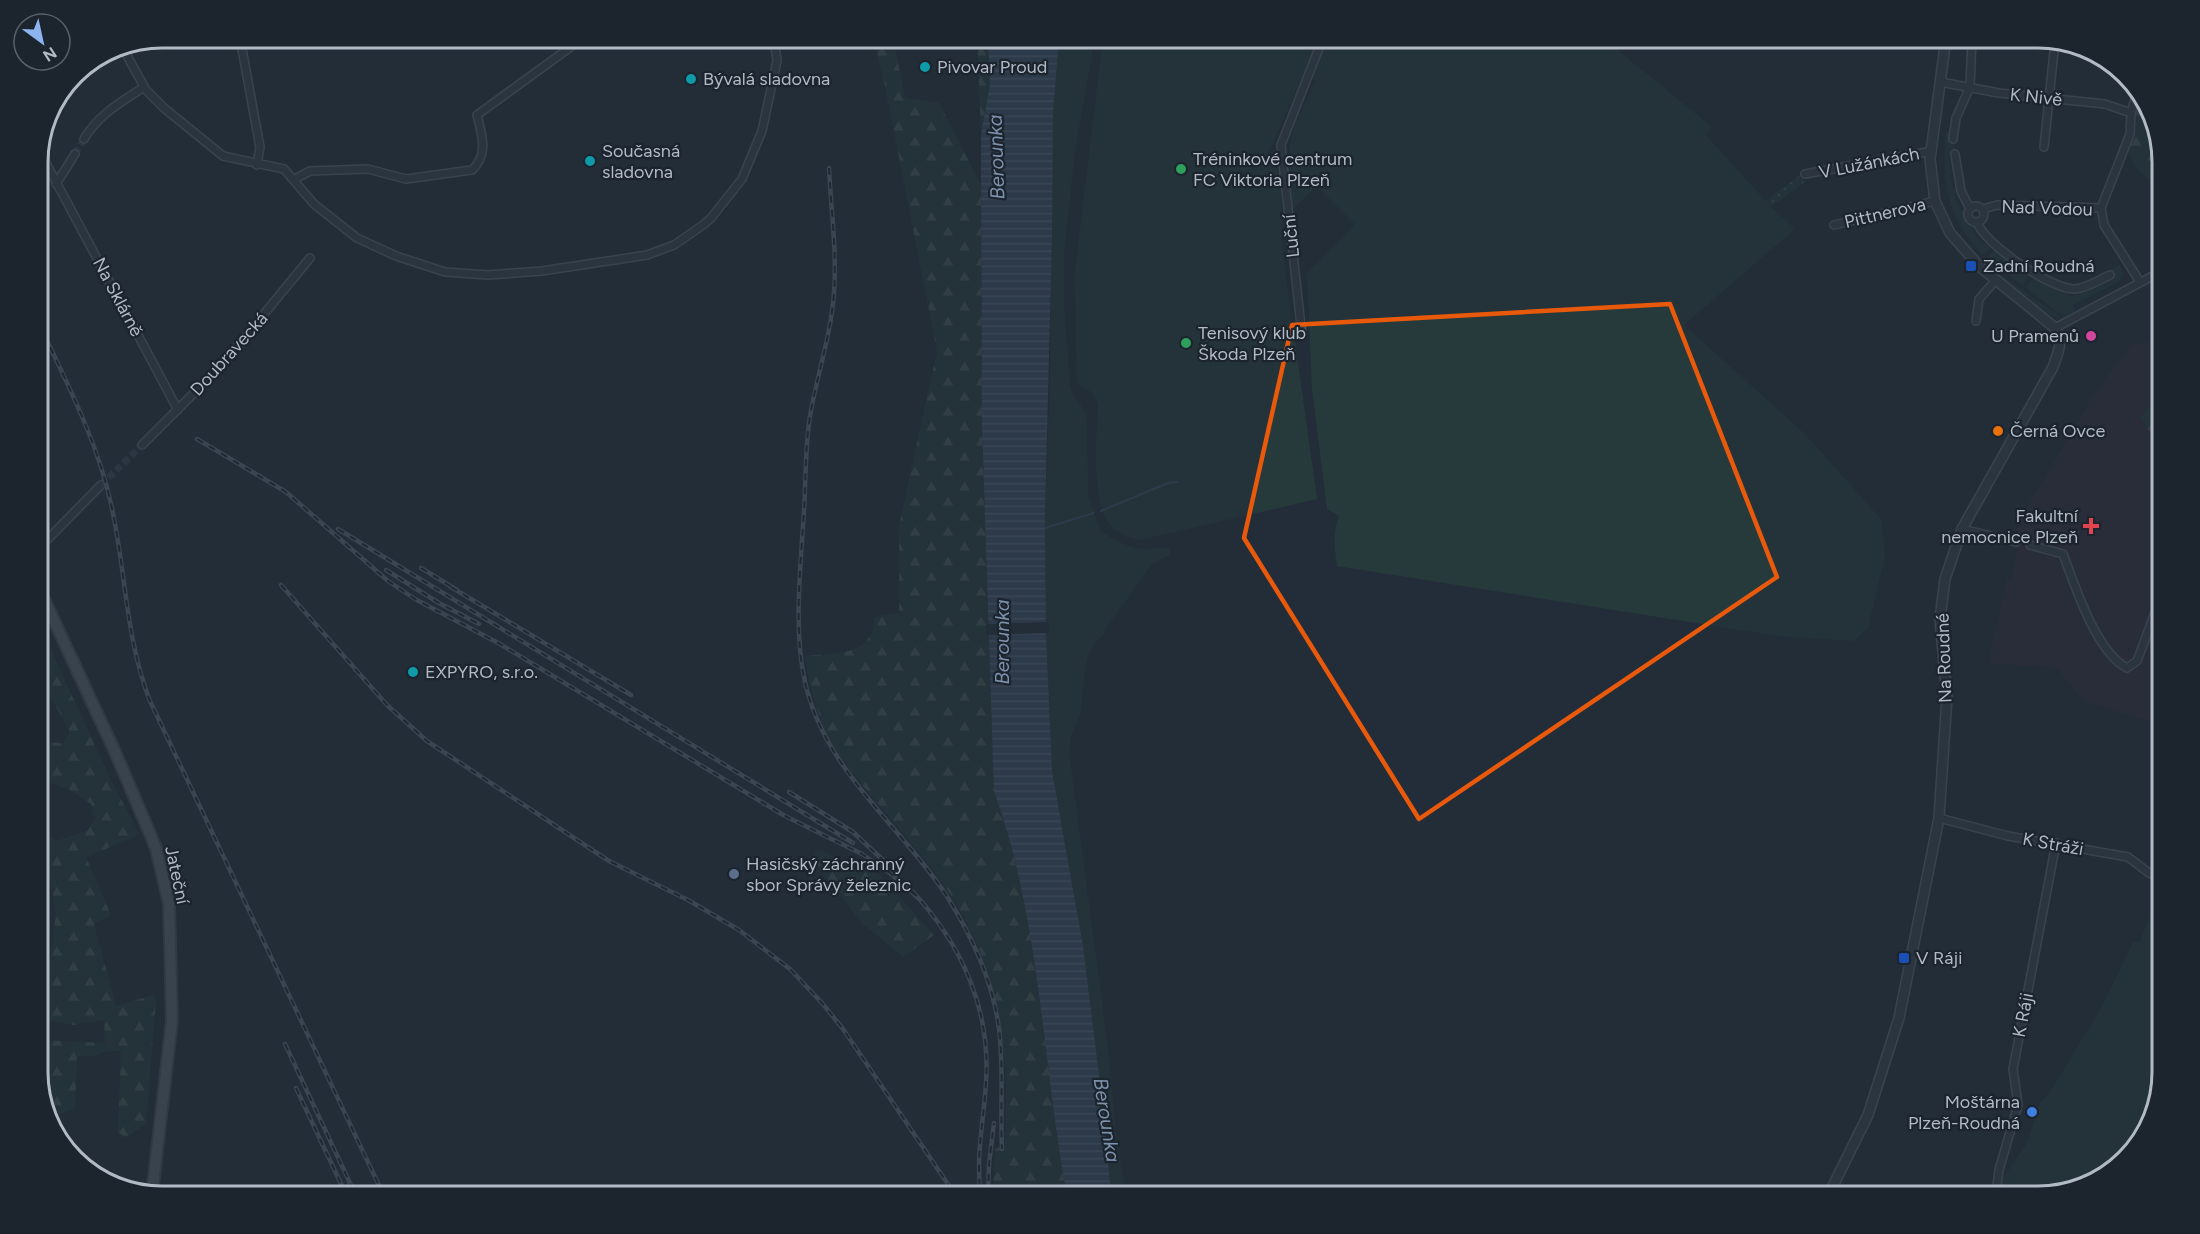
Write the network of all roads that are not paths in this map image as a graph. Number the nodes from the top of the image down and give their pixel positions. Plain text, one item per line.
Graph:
1 (242, 48) edge
2 (569, 48) edge
3 (775, 48) edge
4 (1319, 48) edge
5 (1945, 48) edge
6 (1972, 48) edge
7 (2054, 49) edge
8 (126, 54) edge
9 (1940, 82) junction
10 (144, 87) junction
11 (1970, 87) junction
12 (2048, 98) junction
13 (2134, 101) edge
14 (2131, 113) junction
15 (84, 139) tunnel mouth
16 (1953, 140) dead end
17 (2044, 147) dead end
18 (1932, 151) junction
19 (75, 154) tunnel mouth
20 (1955, 154) dead end
21 (257, 165) junction
22 (48, 168) edge
23 (1805, 174) dead end
24 (295, 179) junction
25 (56, 184) junction
26 (1935, 201) junction
27 (2101, 207) junction
28 (1970, 209) junction
29 (1983, 209) junction
30 (1977, 222) junction
31 (1834, 225) dead end
32 (310, 258) dead end
33 (2110, 274) dead end
34 (2152, 276) edge
35 (1996, 280) junction
36 (2140, 282) junction
37 (1976, 321) dead end
38 (2055, 328) junction
39 (1302, 335) dead end
40 (178, 410) junction
41 (142, 445) tunnel mouth
42 (101, 485) tunnel mouth
43 (1962, 529) junction
44 (48, 539) edge
45 (2016, 542) dead end
46 (2030, 545) dead end
47 (48, 608) edge
48 (2152, 621) edge
49 (1939, 818) junction
50 (2056, 843) junction
51 (2152, 874) edge
52 (153, 1185) edge
53 (1833, 1186) edge
54 (1997, 1186) dead end

1 - 21 street
2 - 24 street
3 - 24 street
4 - 39 street, Luční
5 - 9 street
6 - 11 street
7 - 12 street
8 - 10 street
9 - 11 street, K Nivě
9 - 18 street
10 - 15 street
10 - 21 street
11 - 12 street, K Nivě
11 - 16 street
12 - 14 street, K Nivě
12 - 17 street
13 - 14 street
14 - 27 street
18 - 23 street, V Lužánkách
18 - 26 street
19 - 25 street
20 - 28 street
21 - 24 street
22 - 25 street, Na Sklárně
25 - 40 street, Na Sklárně
26 - 31 street, Pittnerova
26 - 35 street
27 - 29 street, Nad Vodou
27 - 36 street, Nad Vodou
28 - 29 street
28 - 30 street
29 - 30 street
30 - 33 street
32 - 40 street, Doubravecká
34 - 36 street
35 - 37 street
35 - 38 street
36 - 38 street
38 - 43 street, Na Roudné
40 - 41 street, Doubravecká
42 - 44 street
43 - 45 street
43 - 49 street, Na Roudné
46 - 48 street
47 - 52 main road, Jateční
49 - 50 street, K Stráži
49 - 53 street, Na Roudné
50 - 51 street, K Stráži
50 - 54 street, K Ráji

